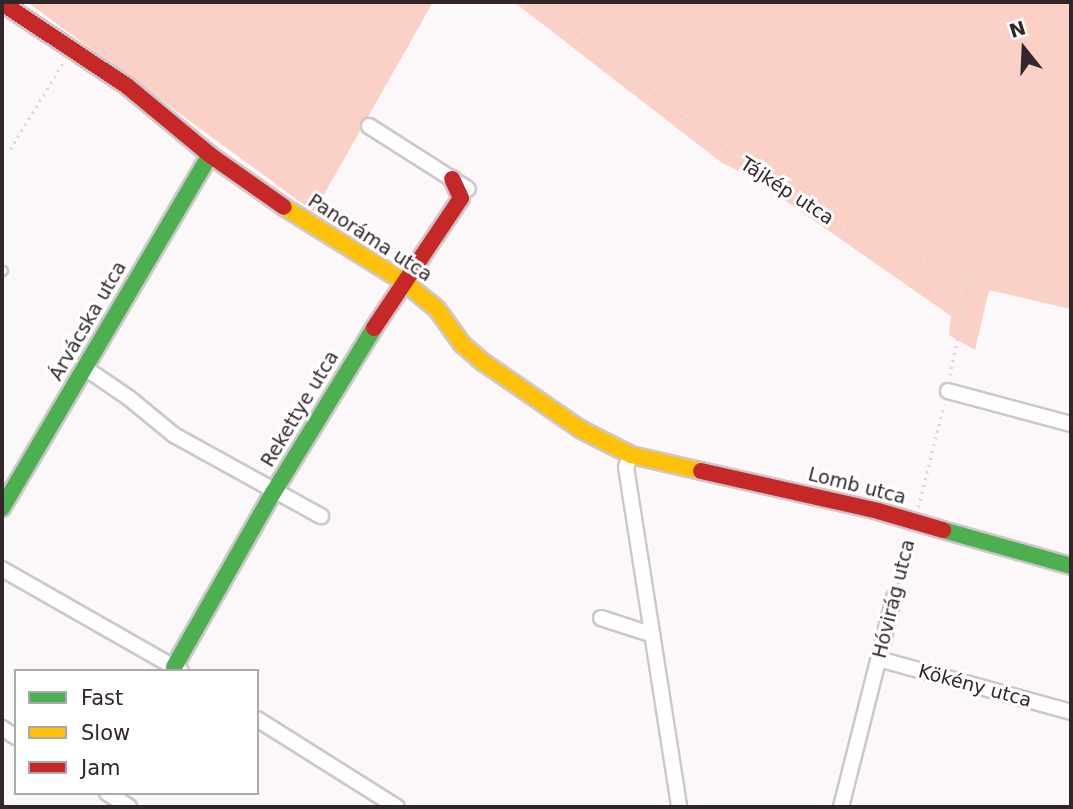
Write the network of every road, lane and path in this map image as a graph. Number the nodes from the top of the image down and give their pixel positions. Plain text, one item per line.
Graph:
1 (538, 2) edge
2 (2, 3) edge
3 (72, 48) junction
4 (369, 126) dead end
5 (10, 149) dead end
6 (210, 155) junction
7 (452, 179) junction
8 (468, 189) dead end
9 (963, 276) junction
10 (403, 281) junction
11 (1071, 295) edge
12 (85, 368) junction
13 (948, 391) junction
14 (1071, 424) edge
15 (631, 455) junction
16 (273, 493) junction
17 (2, 508) edge
18 (321, 516) dead end
19 (914, 522) junction
20 (1071, 566) edge
21 (2, 569) edge
22 (894, 598) joint
23 (601, 618) dead end
24 (650, 634) junction
25 (879, 659) junction
26 (178, 669) edge
27 (1071, 712) edge
28 (259, 720) edge
29 (110, 795) edge
30 (129, 807) edge
31 (397, 807) edge
32 (679, 807) edge
33 (841, 807) edge

1 - 9 path, Tájkép utca
2 - 3 street, Panoráma utca
3 - 5 path
3 - 6 street, Panoráma utca
4 - 7 street
6 - 10 street, Panoráma utca
6 - 12 street, Árvácska utca
7 - 8 street
7 - 10 street, Rekettye utca
9 - 11 path, Tájkép utca
9 - 13 path
10 - 15 street, Panoráma utca
10 - 16 street, Rekettye utca
12 - 16 street
12 - 17 street, Árvácska utca
13 - 14 street
13 - 19 path, Hóvirág utca
15 - 19 street, Lomb utca
15 - 24 street
16 - 18 street
16 - 26 street, Rekettye utca
19 - 20 street, Lomb utca
19 - 22 path, Hóvirág utca
21 - 26 street
22 - 25 street, Hóvirág utca
23 - 24 street
24 - 32 street
25 - 27 street, Kökény utca
25 - 33 street, Hóvirág utca
28 - 31 street
29 - 30 street

